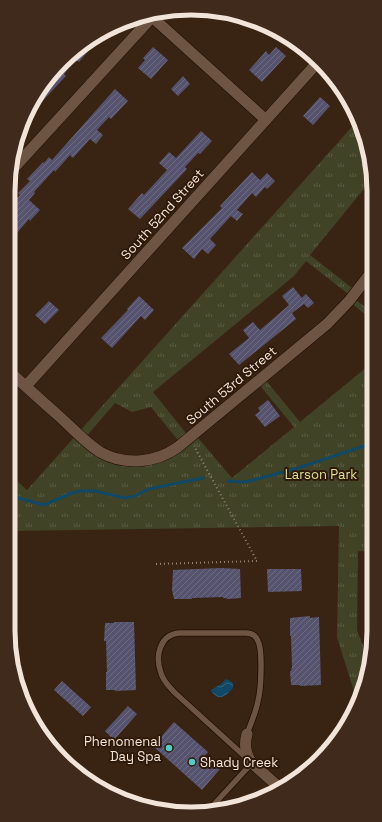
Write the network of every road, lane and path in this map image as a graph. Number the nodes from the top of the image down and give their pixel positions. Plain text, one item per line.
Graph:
1 (155, 19) edge
2 (148, 20) edge
3 (314, 66) edge
4 (266, 120) junction
5 (17, 164) edge
6 (367, 278) edge
7 (15, 376) edge
8 (26, 386) junction
9 (194, 446) dead end
10 (156, 564) dead end
11 (247, 734) joint
12 (252, 763) junction
13 (277, 784) edge
14 (213, 805) edge

1 - 4 street
2 - 5 street
3 - 4 street, South 52nd Street
4 - 8 street, South 52nd Street
6 - 8 street, South 53rd Street
7 - 8 street, South 53rd Street
9 - 10 path
11 - 12 street
11 - 12 lane
12 - 13 street
12 - 14 lane

